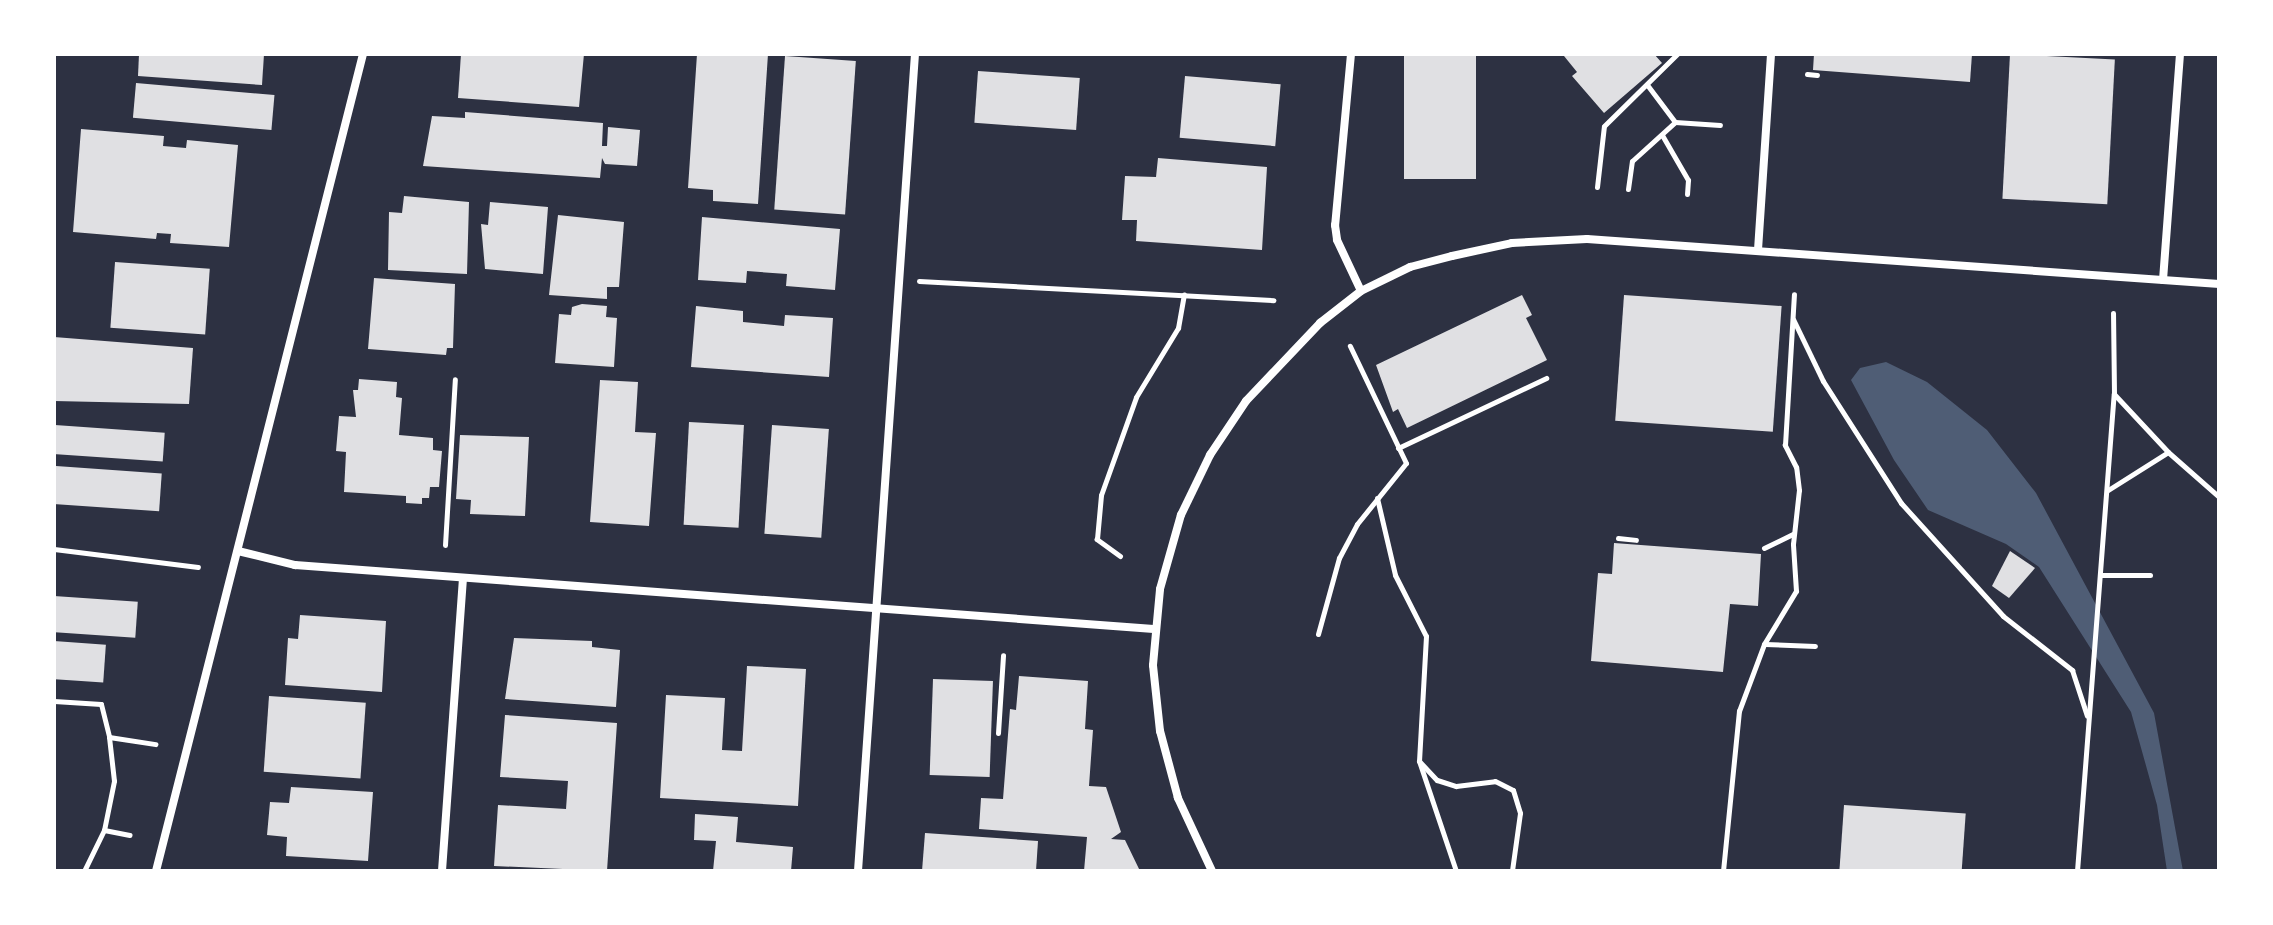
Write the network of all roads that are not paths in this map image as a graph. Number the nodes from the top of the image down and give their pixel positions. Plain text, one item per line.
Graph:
1 (363, 54) edge
2 (915, 54) edge
3 (1351, 54) edge
4 (1771, 54) edge
5 (2180, 54) edge
6 (1758, 250) junction
7 (2163, 280) junction
8 (2219, 284) edge
9 (1361, 291) junction
10 (238, 551) junction
11 (463, 579) junction
12 (878, 608) junction
13 (1154, 629) junction
14 (156, 871) edge
15 (442, 871) edge
16 (858, 871) edge
17 (1212, 871) edge

1 - 10 street
2 - 12 street
3 - 9 street
4 - 6 street
5 - 7 street
6 - 7 street
6 - 9 street
7 - 8 street
9 - 13 street
10 - 11 street
10 - 14 street
11 - 12 street
11 - 15 street
12 - 13 street
12 - 16 street
13 - 17 street

